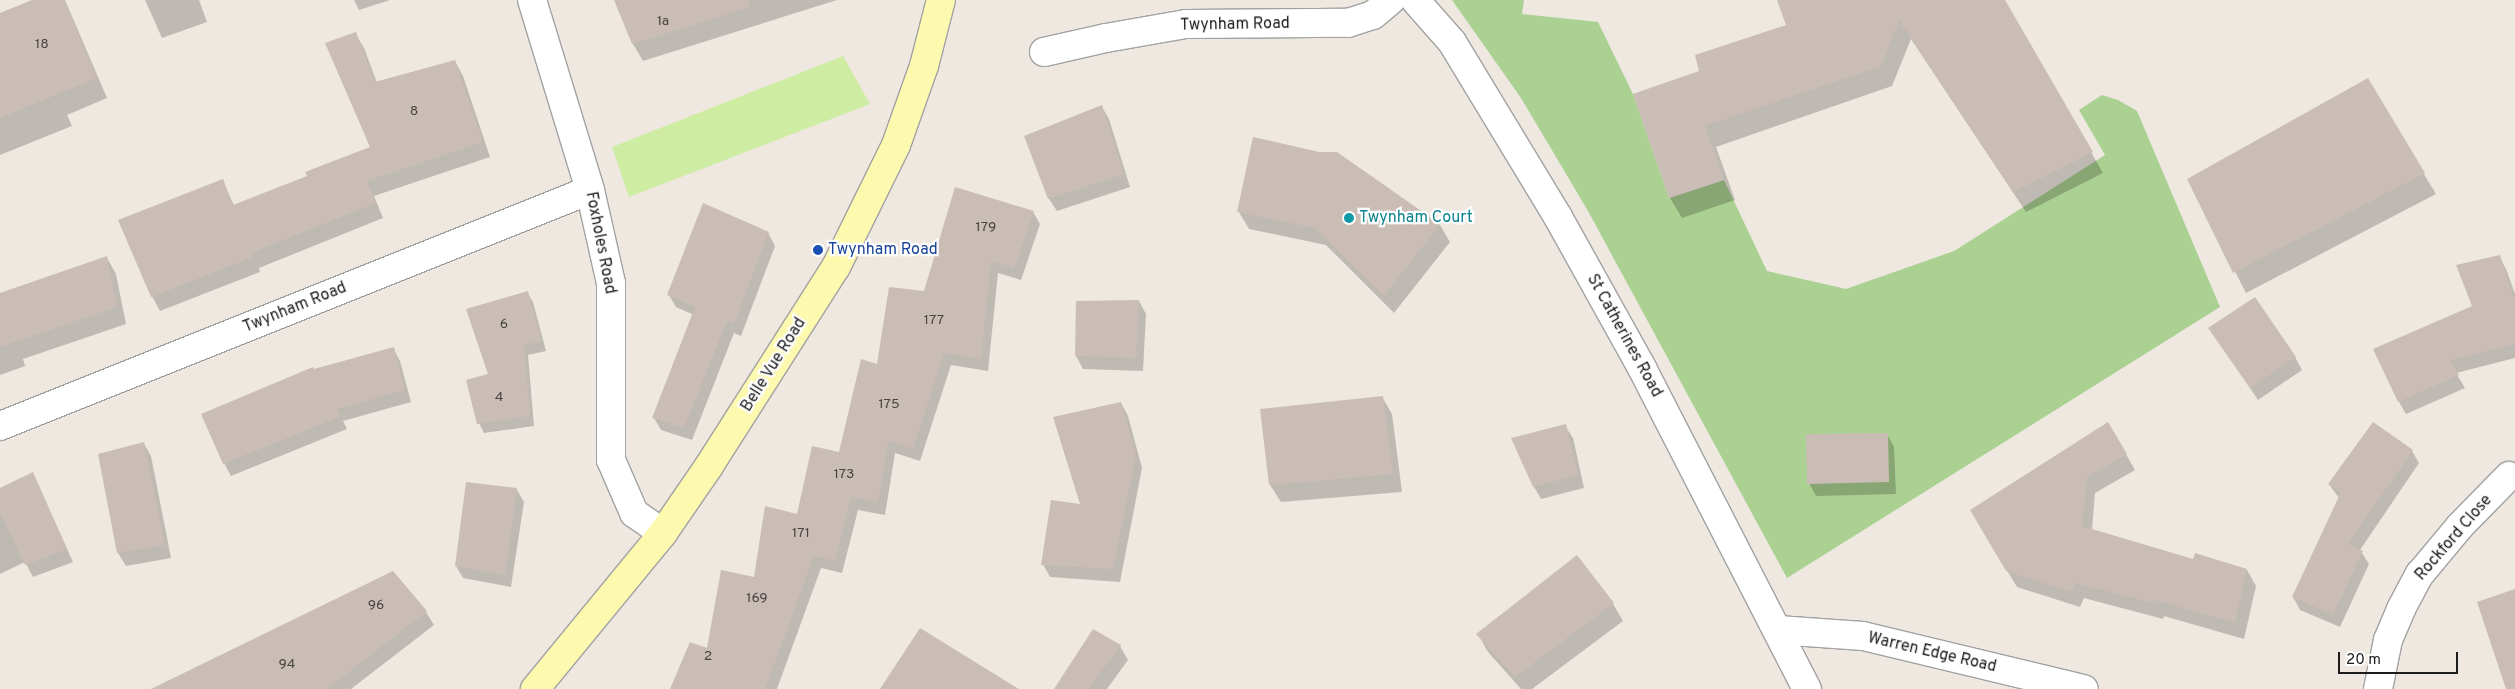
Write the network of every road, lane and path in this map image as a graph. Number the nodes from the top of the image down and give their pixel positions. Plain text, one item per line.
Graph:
1 (532, 0) edge
2 (942, 0) edge
3 (1392, 0) edge
4 (1415, 0) edge
5 (1044, 52) dead end
6 (590, 190) junction
7 (0, 426) edge
8 (2509, 476) dead end
9 (663, 532) junction
10 (1778, 630) junction
11 (535, 689) edge
12 (1807, 689) edge
13 (2084, 689) edge
14 (2378, 689) edge

1 - 6 street, Foxholes Road
2 - 9 main road, Belle Vue Road
3 - 5 street, Twynham Road
4 - 10 street, St Catherines Road
6 - 7 street, Twynham Road
6 - 9 street, Foxholes Road
8 - 14 street, Rockford Close
9 - 11 main road, Belle Vue Road
10 - 12 street, St Catherines Road
10 - 13 street, Warren Edge Road

